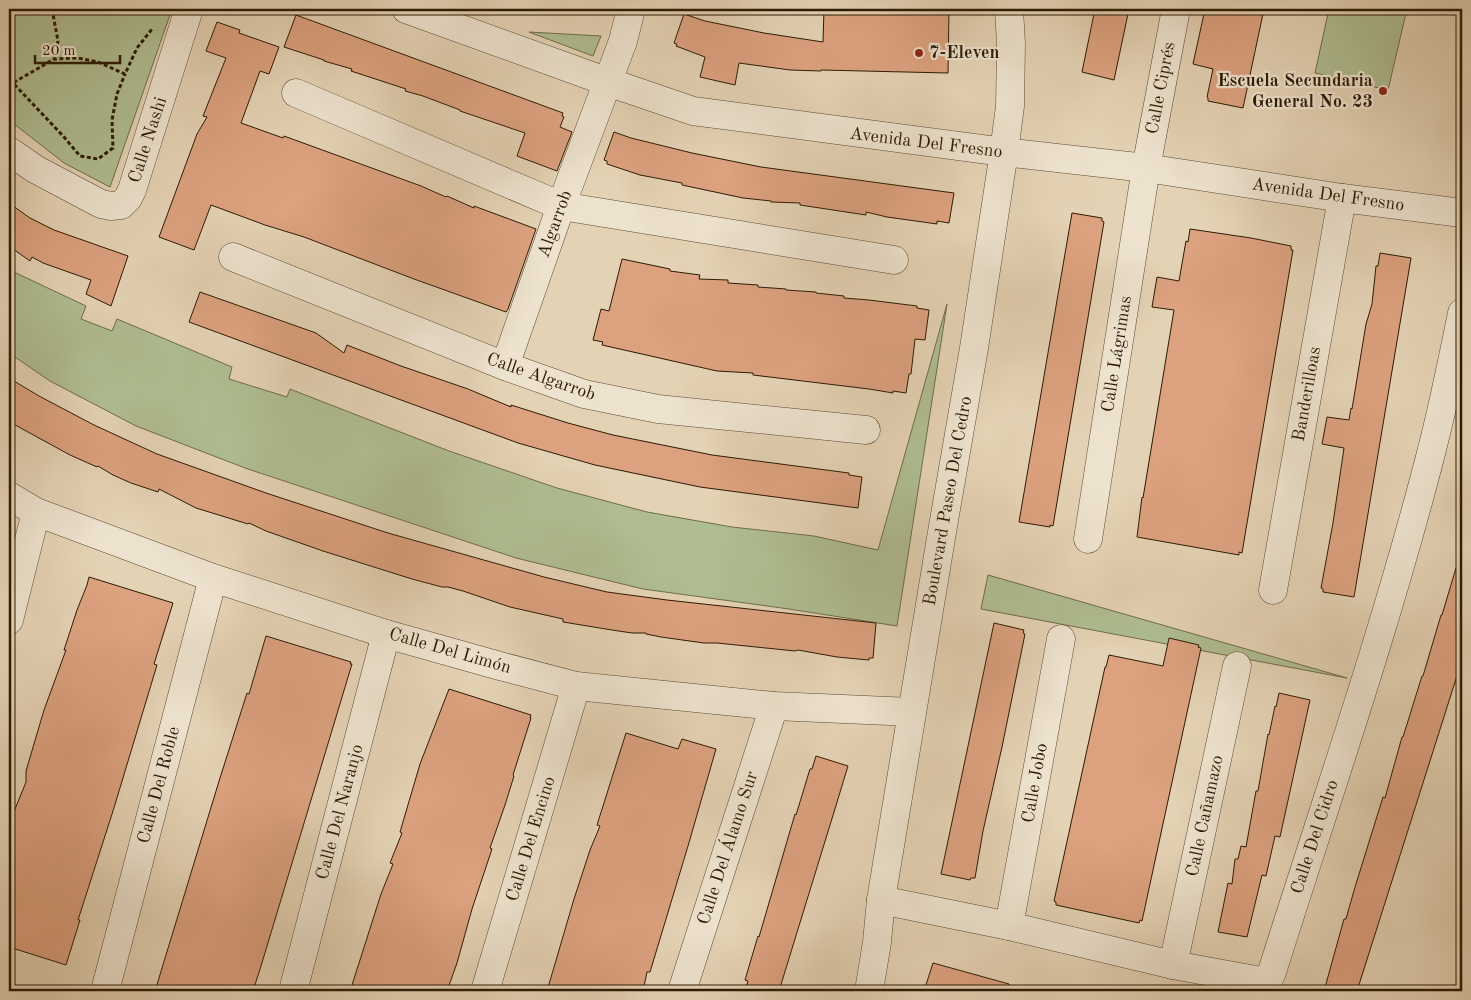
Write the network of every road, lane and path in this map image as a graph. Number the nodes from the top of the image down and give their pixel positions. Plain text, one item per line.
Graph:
1 (52, 9) edge
2 (189, 9) edge
3 (406, 9) edge
4 (631, 9) edge
5 (1009, 9) edge
6 (1176, 9) edge
7 (155, 26) dead end
8 (54, 59) junction
9 (126, 74) junction
10 (11, 82) edge
11 (608, 82) junction
12 (9, 87) edge
13 (296, 93) dead end
14 (9, 151) edge
15 (1004, 152) junction
16 (1146, 168) junction
17 (1342, 198) junction
18 (561, 206) junction
19 (1462, 213) edge
20 (233, 257) dead end
21 (894, 260) dead end
22 (1462, 313) edge
23 (505, 366) junction
24 (866, 430) dead end
25 (9, 496) edge
26 (36, 512) junction
27 (1088, 539) dead end
28 (213, 578) junction
29 (1272, 590) dead end
30 (9, 620) edge
31 (386, 634) junction
32 (1061, 639) dead end
33 (1237, 666) dead end
34 (576, 686) junction
35 (774, 706) junction
36 (912, 712) junction
37 (881, 900) junction
38 (1009, 926) junction
39 (1173, 965) junction
40 (105, 991) edge
41 (293, 991) edge
42 (485, 991) edge
43 (682, 991) edge
44 (869, 991) edge

1 - 8 path
2 - 14 street, Calle Nashi
3 - 11 street, Avenida Del Fresno
4 - 11 street, Algarrob
5 - 15 street, Boulevard Paseo Del Cedro
6 - 16 street, Calle Ciprés
7 - 9 path
8 - 9 path
8 - 10 path
9 - 10 path
10 - 12 path
11 - 15 street, Avenida Del Fresno
11 - 18 street, Algarrob
13 - 18 street
15 - 16 street, Avenida Del Fresno
15 - 36 street, Boulevard Paseo Del Cedro
16 - 17 street, Avenida Del Fresno
16 - 27 street, Calle Lágrimas
17 - 19 street, Avenida Del Fresno
17 - 29 street, Banderilloas
18 - 21 street
18 - 23 street, Algarrob
20 - 23 street, Calle Algarrob
22 - 39 street, Calle Del Cidro
23 - 24 street, Calle Algarrob
25 - 26 street, Calle Del Limón
26 - 28 street, Calle Del Limón
26 - 30 street
28 - 31 street, Calle Del Limón
28 - 40 street, Calle Del Roble
31 - 34 street, Calle Del Limón
31 - 41 street, Calle Del Naranjo
32 - 38 street, Calle Jobo
33 - 39 street, Calle Cañamazo
34 - 35 street, Calle Del Limón
34 - 42 street, Calle Del Encino
35 - 36 street, Calle Del Limón
35 - 43 street, Calle Del Álamo Sur
36 - 37 street, Boulevard Paseo Del Cedro
37 - 38 street, Calle Del Cidro
37 - 44 street, Boulevard Paseo Del Cedro
38 - 39 street, Calle Del Cidro

